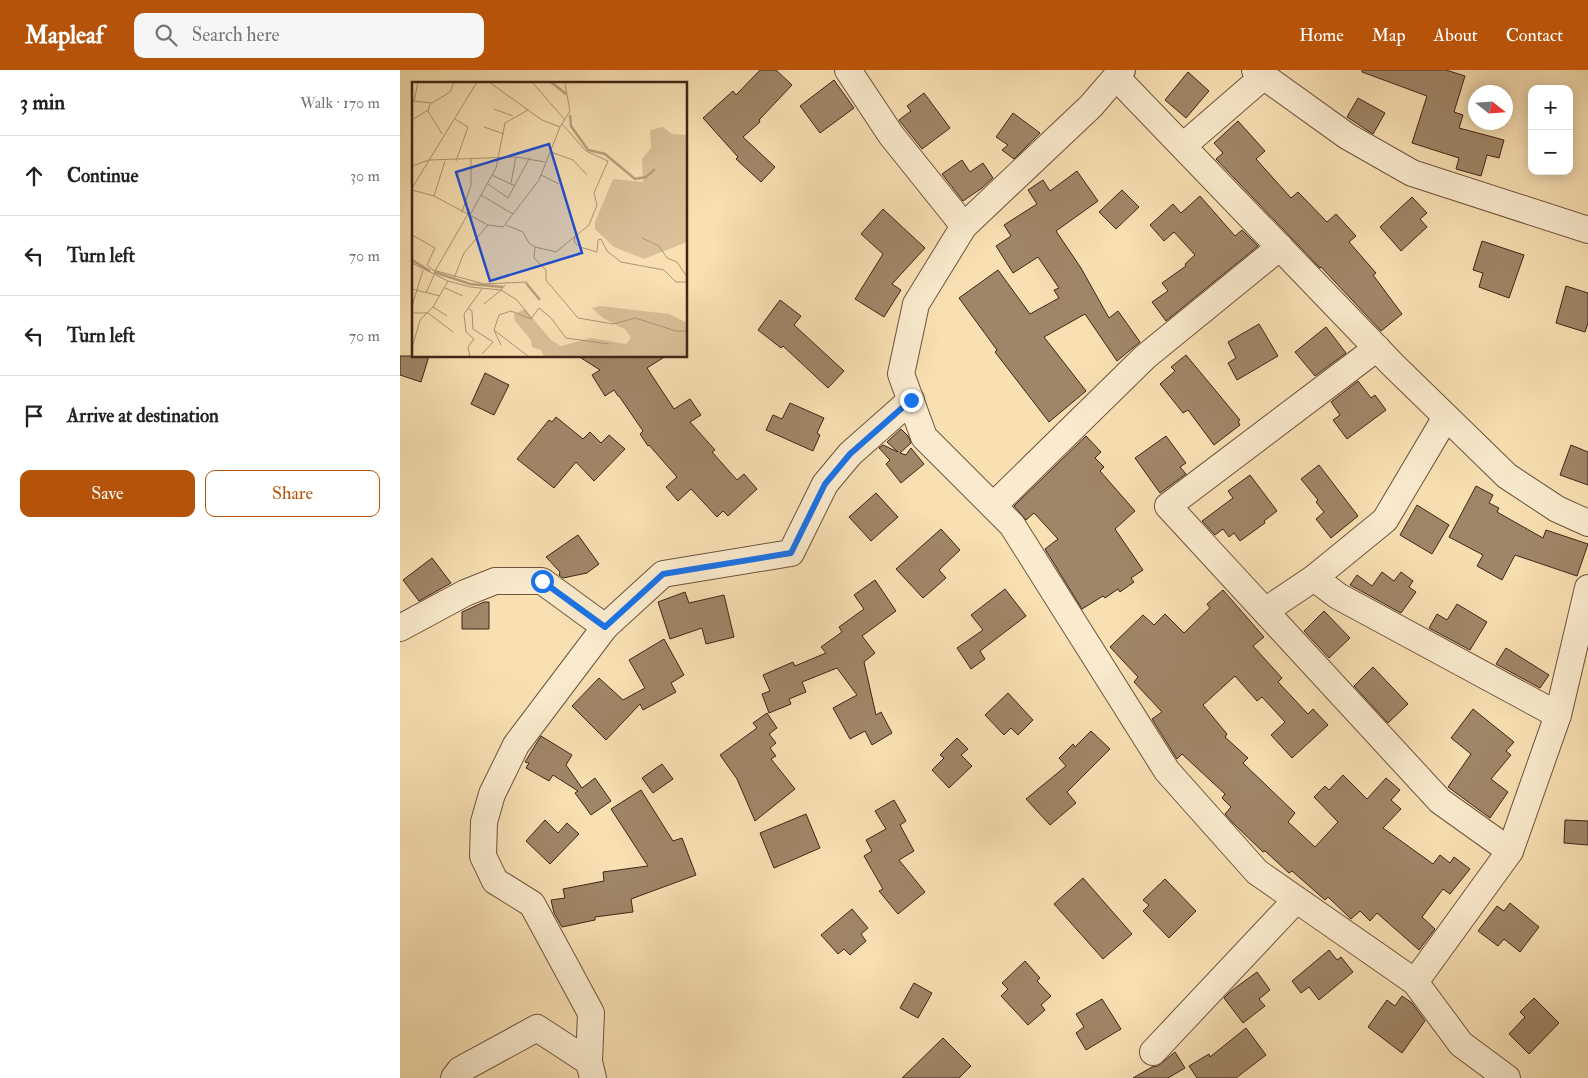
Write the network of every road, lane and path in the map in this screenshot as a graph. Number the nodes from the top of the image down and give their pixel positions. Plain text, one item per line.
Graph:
1 (848, 70) edge
2 (1119, 73) edge
3 (1260, 73) edge
4 (1184, 146) junction
5 (964, 226) junction
6 (1588, 230) edge
7 (1280, 247) junction
8 (1377, 348) junction
9 (911, 400) junction
10 (1446, 417) junction
11 (993, 506) junction
12 (1588, 523) edge
13 (1314, 578) junction
14 (1588, 588) edge
15 (1265, 611) junction
16 (605, 627) junction
17 (400, 628) edge
18 (1558, 715) junction
19 (1510, 851) junction
20 (1296, 900) junction
21 (1415, 982) junction
22 (1153, 1052) dead end
23 (591, 1070) edge
24 (1497, 1075) edge
25 (454, 1078) edge

1 - 5 street
2 - 4 street
2 - 5 street
3 - 4 street
3 - 6 street
4 - 7 street
5 - 9 street
7 - 8 street
7 - 11 street
8 - 10 street
8 - 15 street
9 - 11 street
9 - 16 street
10 - 12 street
10 - 13 street
11 - 20 street
13 - 15 street
13 - 18 street
14 - 18 street
15 - 19 street
16 - 17 street
16 - 23 street
18 - 19 street
19 - 21 street
20 - 21 street
20 - 22 street
21 - 24 street
23 - 25 street

